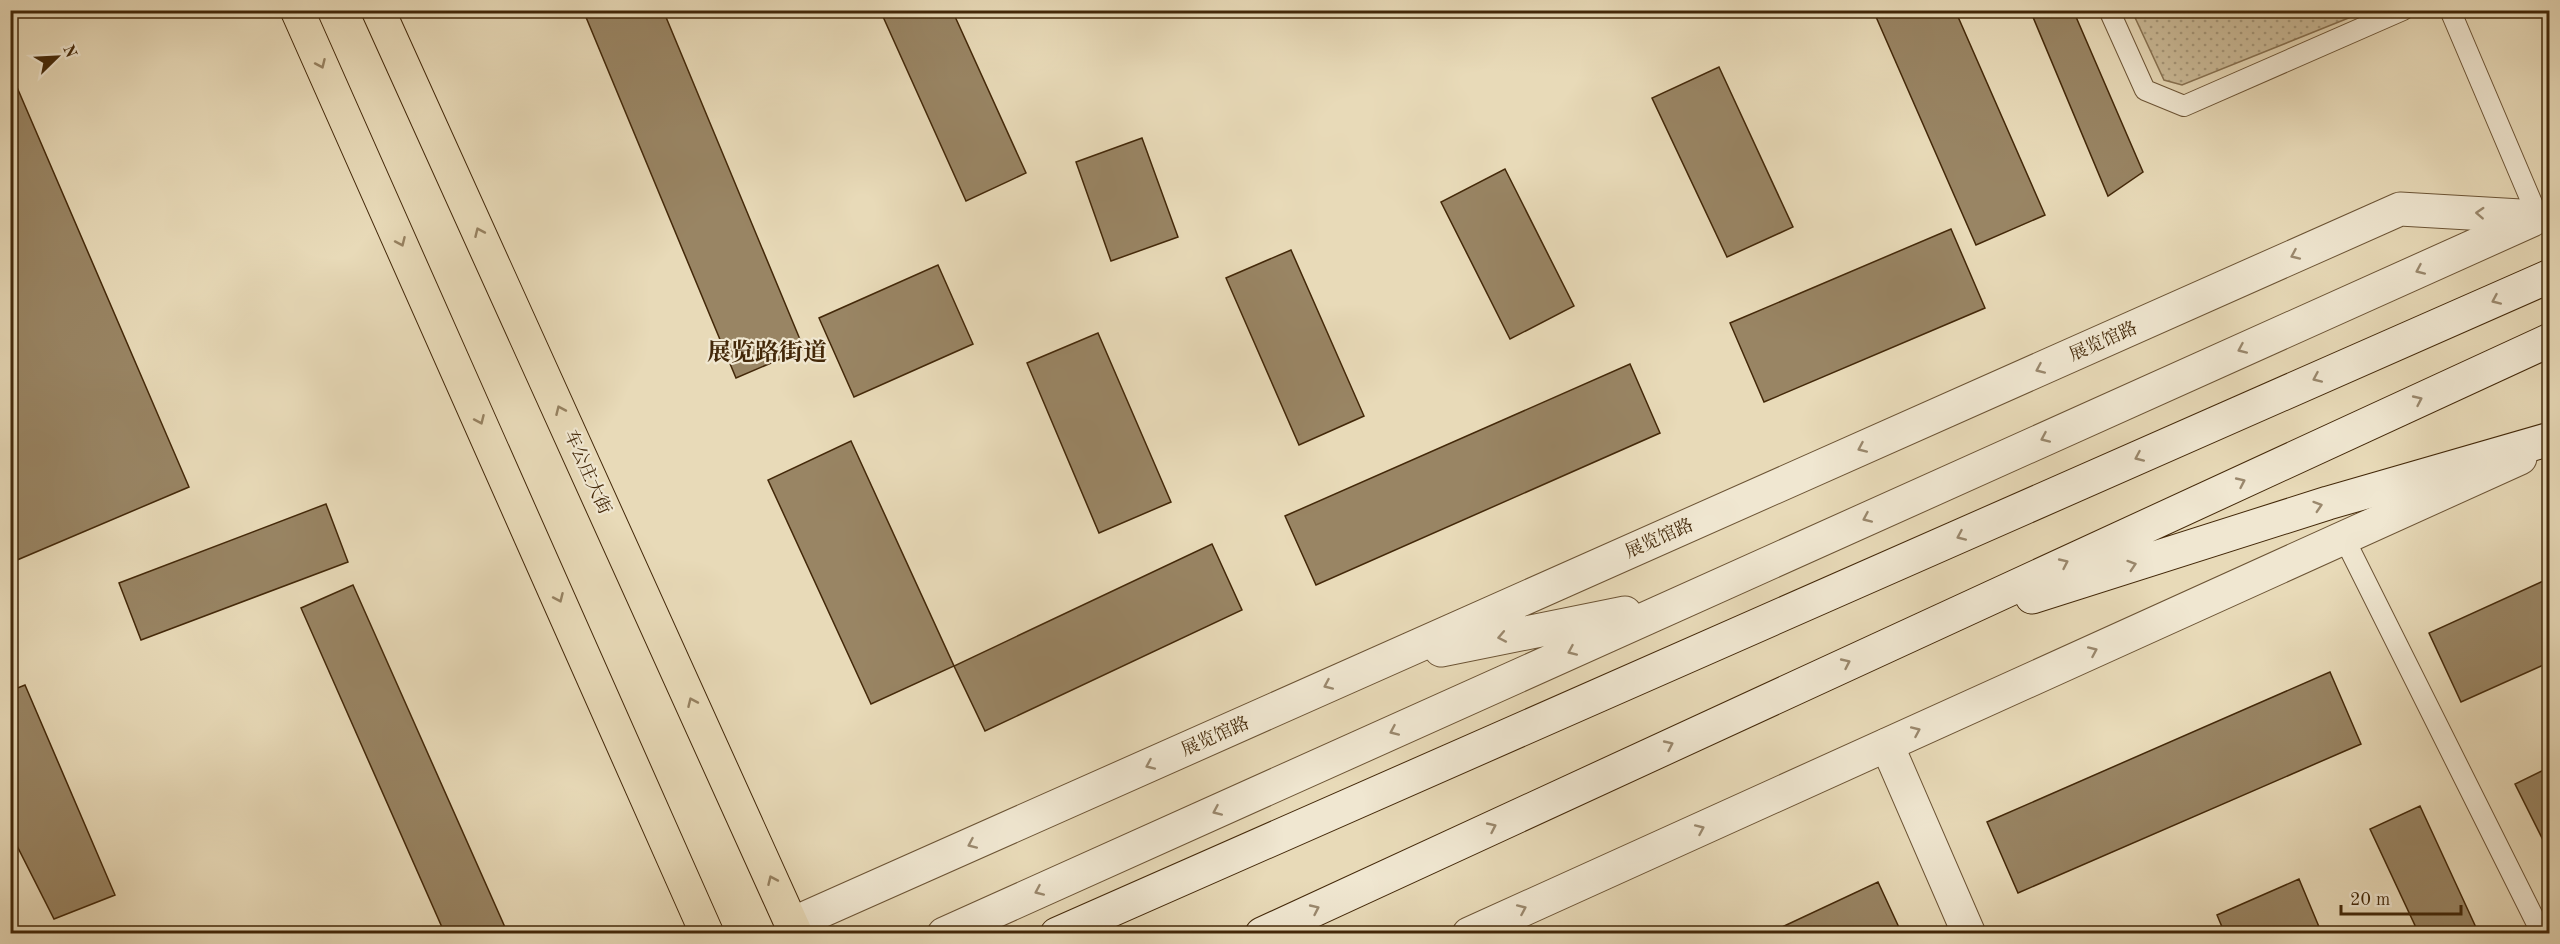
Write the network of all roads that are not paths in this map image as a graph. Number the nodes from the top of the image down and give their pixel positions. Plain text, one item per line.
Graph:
1 (297, 10) edge
2 (378, 10) edge
3 (2109, 10) edge
4 (2403, 10) edge
5 (2450, 10) edge
6 (2544, 214) edge
7 (2550, 276) edge
8 (2550, 340) edge
9 (2550, 439) edge
10 (2550, 445) edge
11 (2344, 538) junction
12 (1683, 601) junction
13 (1896, 640) junction
14 (1381, 662) junction
15 (1887, 745) junction
16 (793, 930) edge
17 (707, 933) edge
18 (944, 933) edge
19 (1057, 933) edge
20 (1262, 933) edge
21 (1469, 933) edge
22 (1969, 933) edge
23 (2542, 933) edge

1 -> 17 main road
16 -> 2 main road, 车公庄大街
3 - 4 lane
5 - 6 lane
6 -> 12 street
6 -> 14 street, 展览馆路
7 -> 19 street
13 -> 8 street
13 -> 9 street
10 - 11 street
15 -> 11 street
11 - 23 lane
12 -> 14 street
12 -> 18 street
20 -> 13 street
14 -> 16 street, 展览馆路
21 -> 15 street
15 - 22 street

